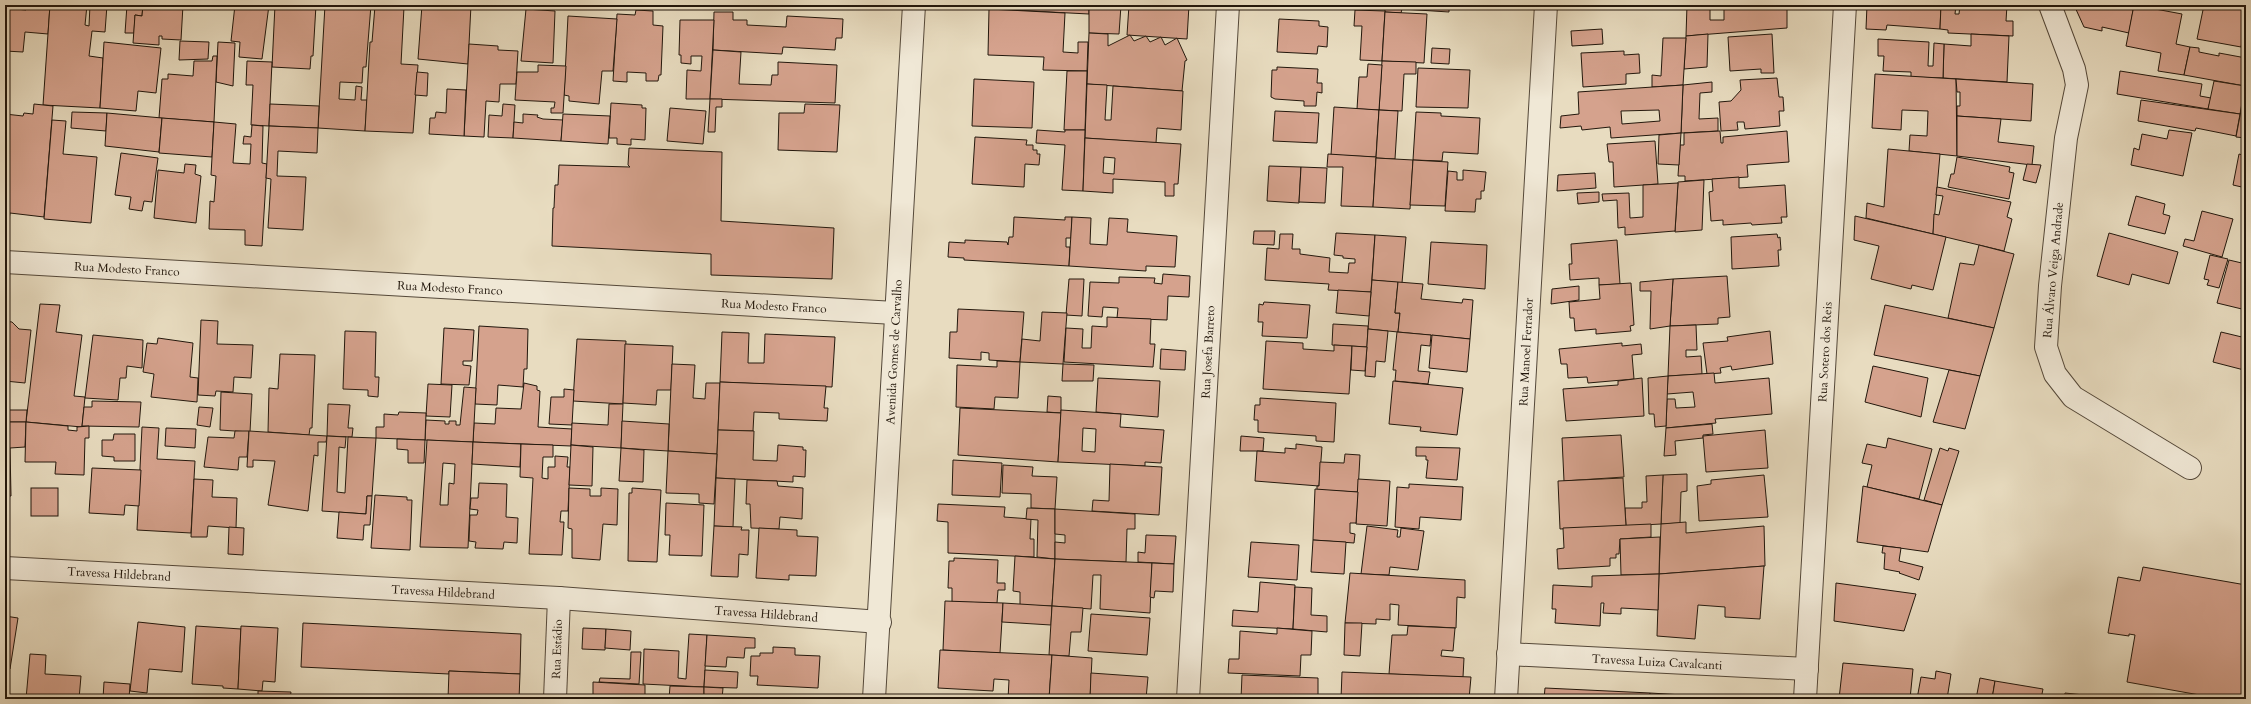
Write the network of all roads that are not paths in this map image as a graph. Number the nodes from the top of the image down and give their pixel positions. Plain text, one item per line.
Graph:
1 (914, 5) edge
2 (1228, 5) edge
3 (1546, 5) edge
4 (1845, 5) edge
5 (2050, 5) edge
6 (5, 262) edge
7 (895, 314) junction
8 (2190, 468) dead end
9 (5, 568) edge
10 (559, 598) junction
11 (880, 622) junction
12 (1508, 654) junction
13 (1807, 669) junction
14 (555, 699) edge
15 (874, 699) edge
16 (1188, 699) edge
17 (1506, 699) edge
18 (1805, 699) edge

1 - 7 street, Avenida Gomes de Carvalho
2 - 16 street, Rua Josefa Barreto
3 - 12 street, Rua Manoel Ferrador
4 - 13 street, Rua Sotero dos Reis
5 - 8 street, Rua Álvaro Veiga Andrade
6 - 7 street, Rua Modesto Franco
7 - 11 street, Avenida Gomes de Carvalho
9 - 10 street, Travessa Hildebrand
10 - 11 street, Travessa Hildebrand
10 - 14 street, Rua Estádio
11 - 15 street, Avenida Gomes de Carvalho
12 - 13 street, Travessa Luiza Cavalcanti
12 - 17 street, Rua Manoel Ferrador
13 - 18 street, Rua Sotero dos Reis

